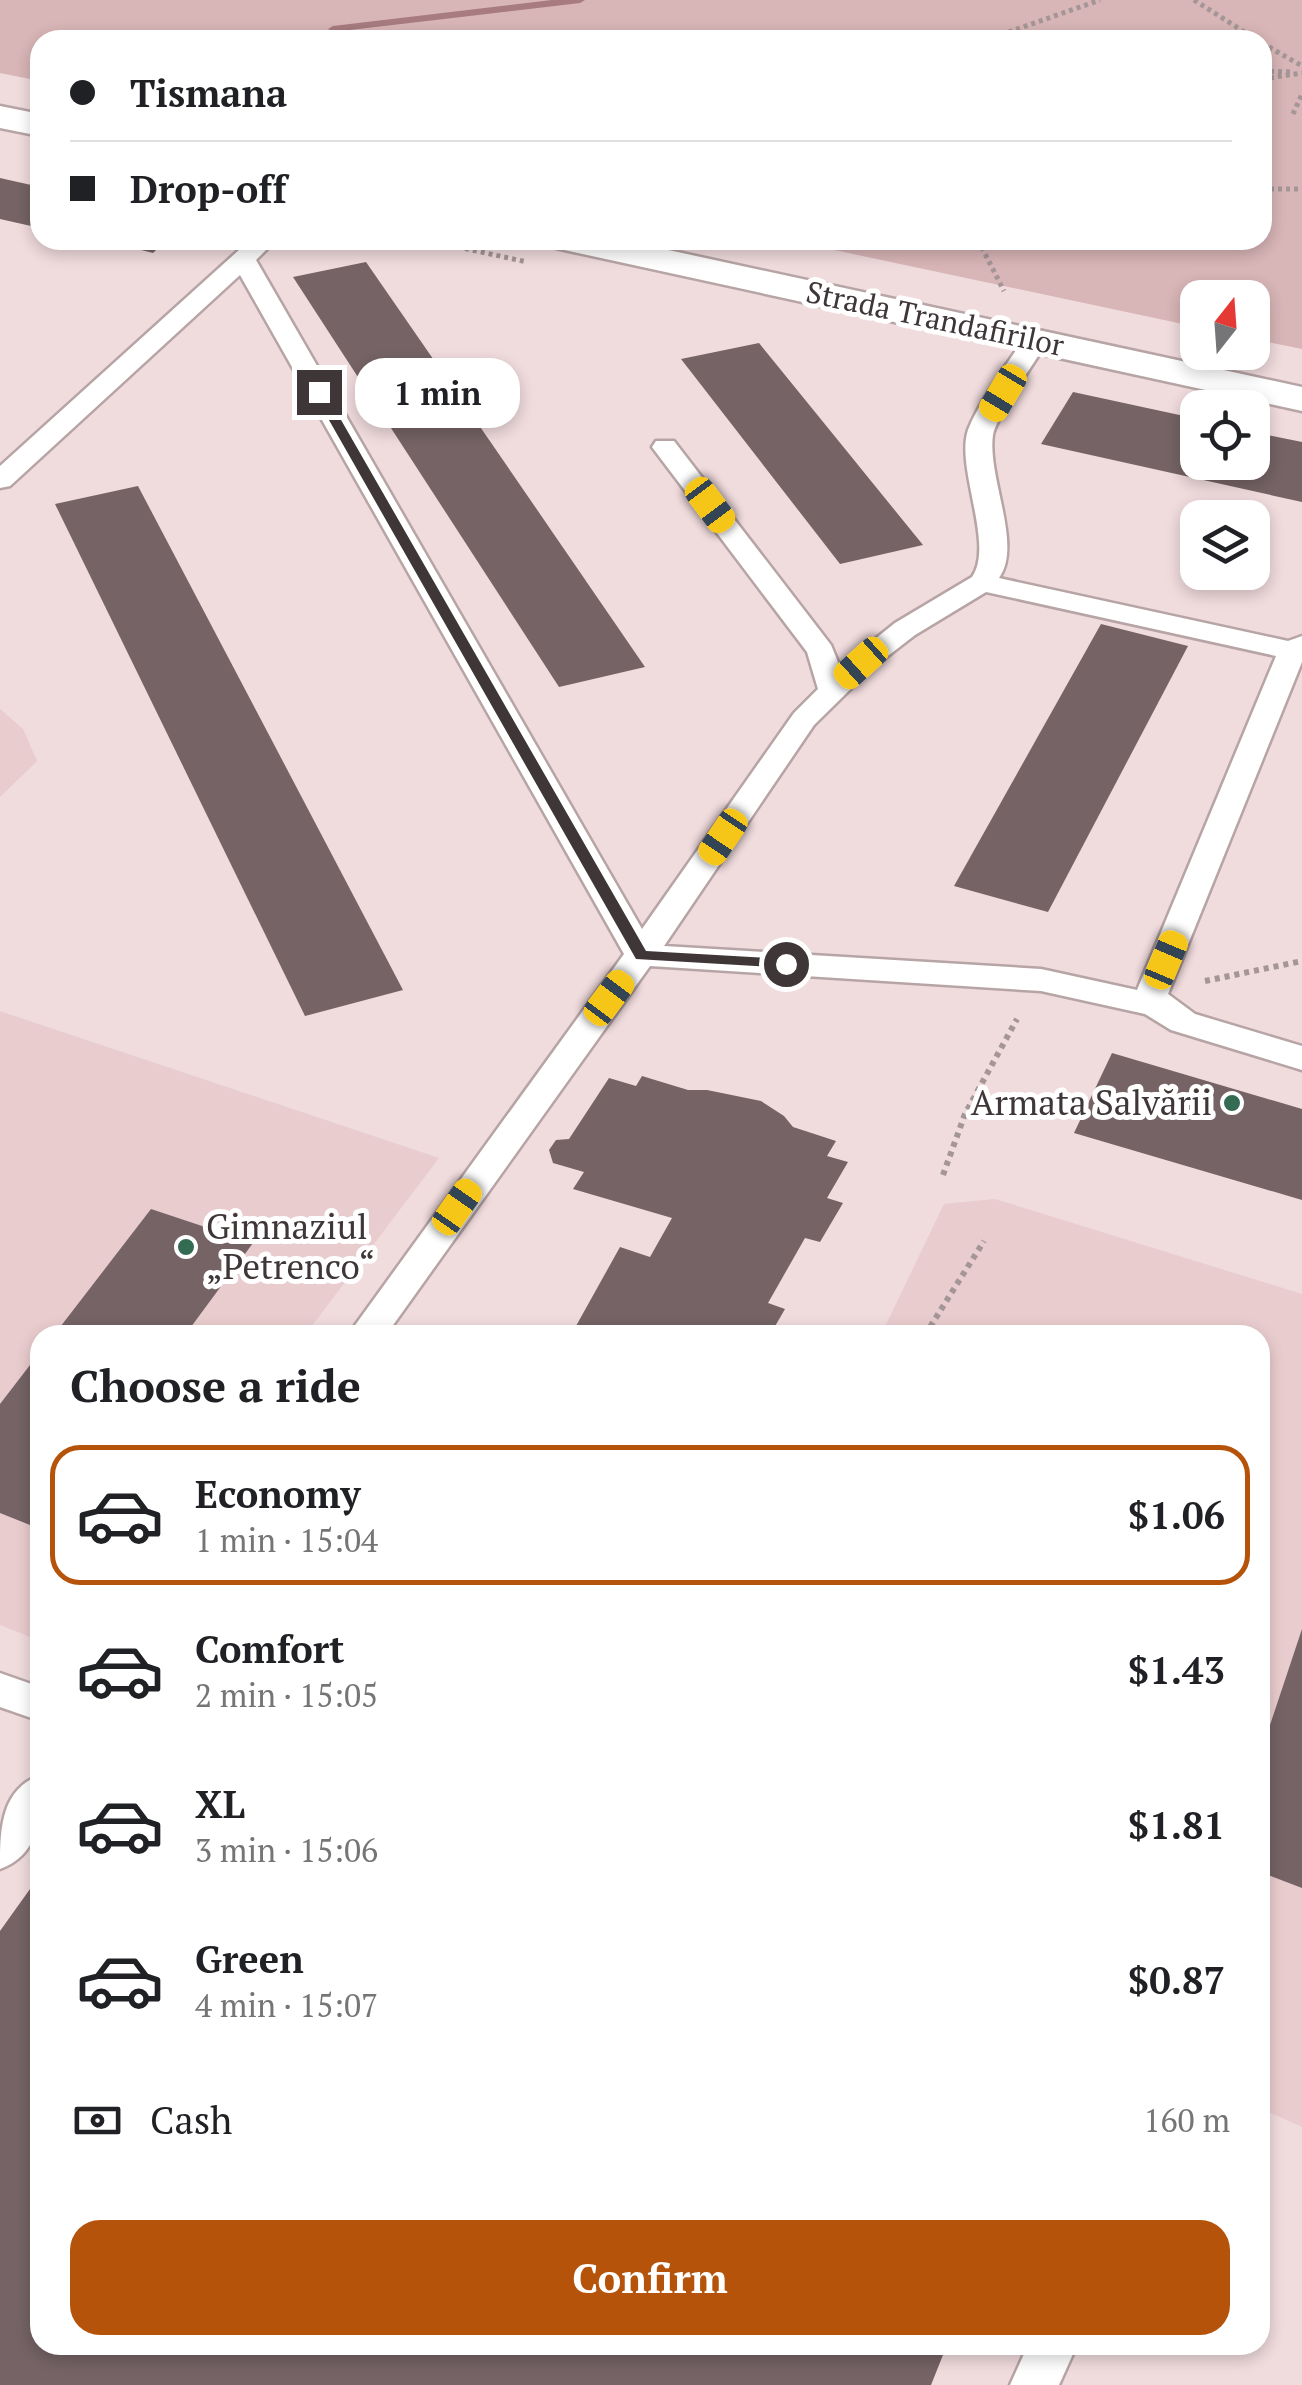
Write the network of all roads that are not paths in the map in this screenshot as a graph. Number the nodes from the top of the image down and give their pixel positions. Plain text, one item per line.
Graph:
1 (0, 117) edge
2 (30, 124) edge
3 (254, 250) edge
4 (615, 250) edge
5 (1035, 341) junction
6 (1302, 399) edge
7 (666, 447) dead end
8 (0, 480) edge
9 (982, 582) junction
10 (1299, 650) edge
11 (832, 688) junction
12 (641, 955) junction
13 (1154, 1004) junction
14 (1302, 1058) edge
15 (373, 1325) edge
16 (0, 1690) edge
17 (30, 1700) edge
18 (30, 1807) edge
19 (0, 1850) edge
20 (1048, 2355) edge
21 (1034, 2385) edge

1 - 2 main road
3 - 8 lane
3 - 12 lane
4 - 5 main road, Strada Trandafirilor
5 - 6 main road, Strada Trandafirilor
5 - 9 lane
7 - 11 lane
9 - 10 lane
9 - 11 lane
10 - 13 lane
11 - 12 lane
12 - 13 lane
12 - 15 lane
13 - 14 lane
16 - 17 lane
18 - 19 lane
20 - 21 lane

